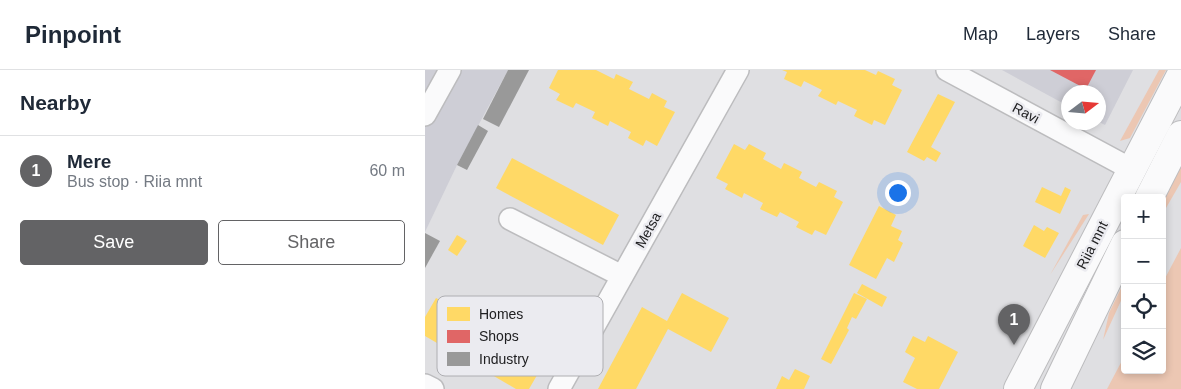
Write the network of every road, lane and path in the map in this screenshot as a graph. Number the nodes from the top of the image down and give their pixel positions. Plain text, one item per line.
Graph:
1 (450, 70) edge
2 (737, 70) edge
3 (947, 70) edge
4 (1181, 75) edge
5 (425, 115) edge
6 (1181, 135) edge
7 (1131, 169) junction
8 (1151, 194) edge
9 (510, 219) dead end
10 (1121, 252) edge
11 (622, 276) junction
12 (603, 310) edge
13 (566, 376) edge
14 (425, 385) edge
15 (433, 389) edge
16 (559, 389) edge
17 (1018, 389) edge
18 (1055, 389) edge

1 - 5 street
2 - 11 street, Metsa
3 - 7 street, Ravi
4 - 7 main road, Riia mnt
6 - 8 main road
7 - 17 main road, Riia mnt
9 - 11 street
10 - 18 main road, Riia mnt
11 - 12 street, Metsa
13 - 16 street, Metsa
14 - 15 street

